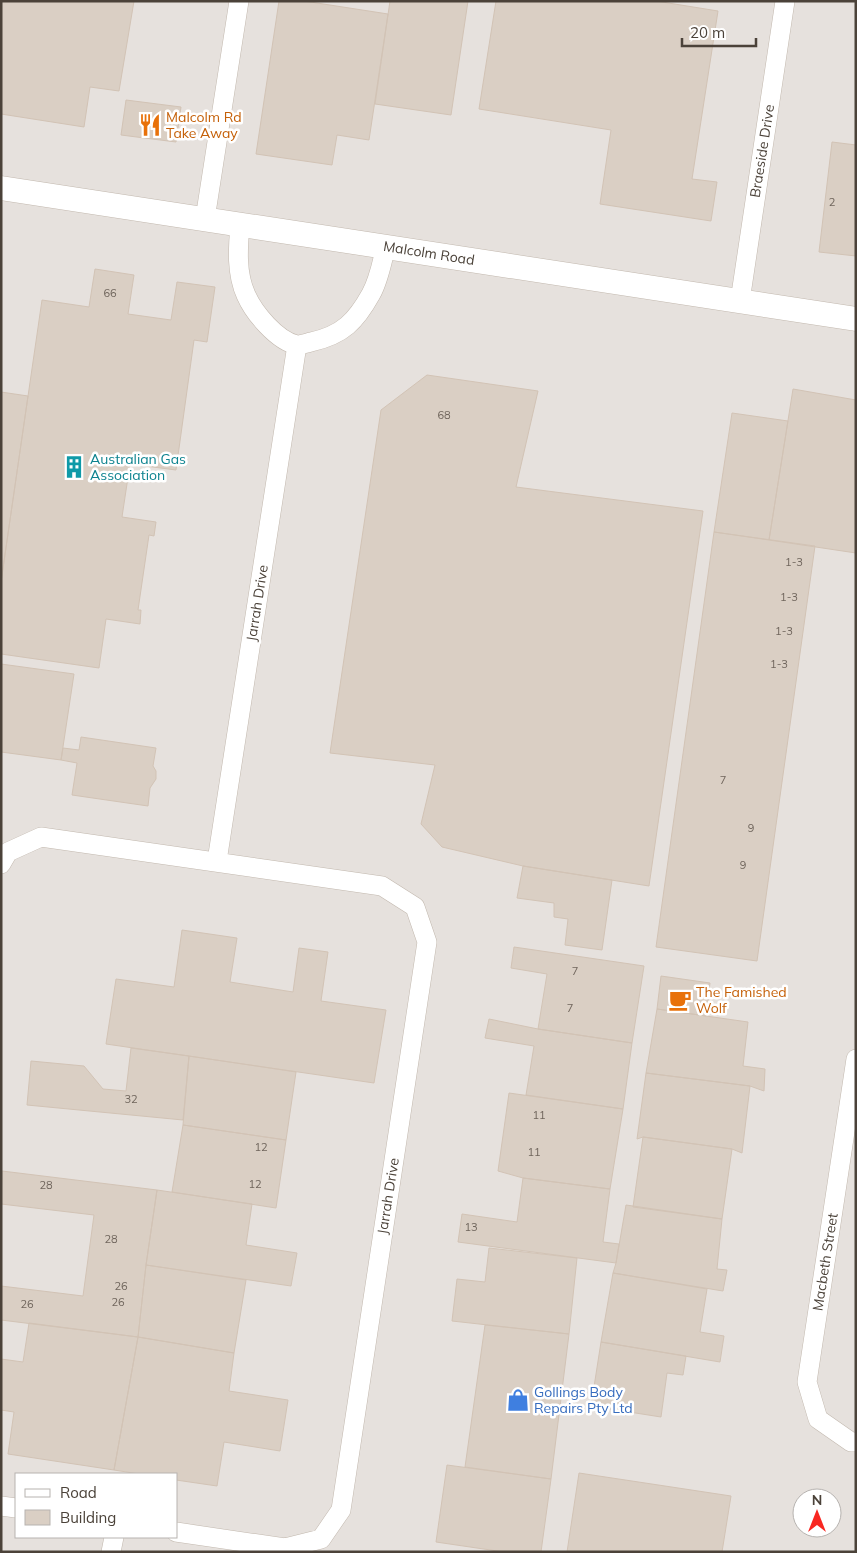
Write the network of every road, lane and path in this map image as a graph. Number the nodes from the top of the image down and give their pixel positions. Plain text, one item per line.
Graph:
1 (239, 1) edge
2 (785, 1) edge
3 (1, 188) edge
4 (205, 219) junction
5 (240, 224) junction
6 (386, 246) junction
7 (740, 301) junction
8 (856, 319) edge
9 (297, 345) junction
10 (217, 861) junction
11 (1, 864) edge
12 (856, 1059) edge
13 (856, 1442) edge
14 (1, 1506) edge
15 (15, 1508) edge
16 (178, 1532) edge
17 (114, 1538) edge
18 (112, 1552) edge

1 - 4 street
2 - 7 street, Braeside Drive
3 - 4 street, Malcolm Road
4 - 5 street, Malcolm Road
5 - 6 street, Malcolm Road
5 - 9 street
6 - 7 street, Malcolm Road
6 - 9 street
7 - 8 street, Malcolm Road
9 - 10 street, Jarrah Drive
10 - 11 street, Jarrah Drive
10 - 16 street, Jarrah Drive
12 - 13 street, Macbeth Street
14 - 15 street
17 - 18 street

